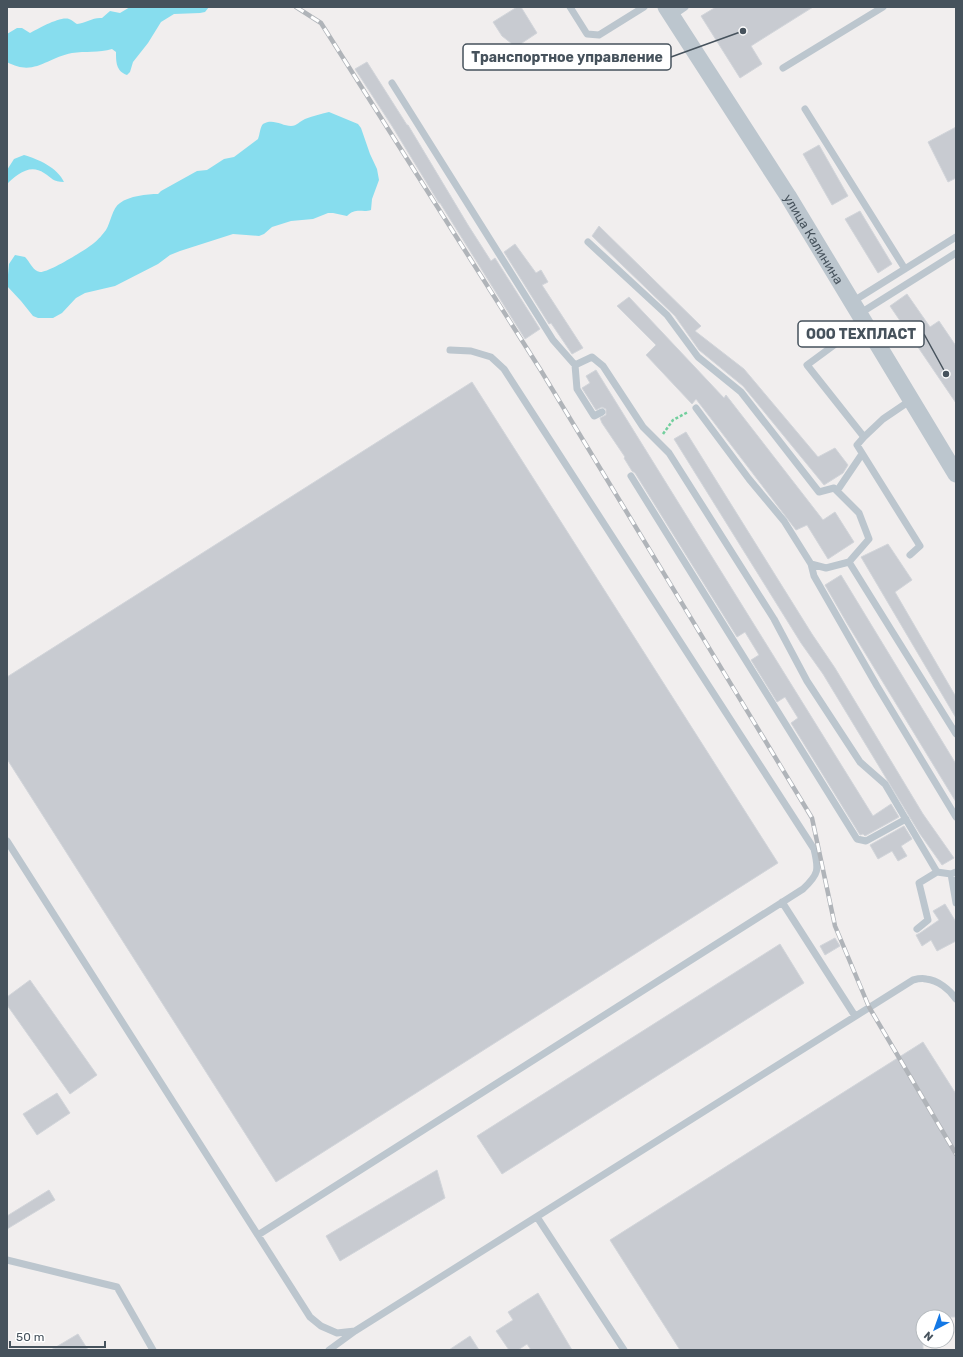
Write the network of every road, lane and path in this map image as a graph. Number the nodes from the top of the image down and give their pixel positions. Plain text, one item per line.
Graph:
1 (570, 7) edge
2 (644, 7) edge
3 (883, 7) edge
4 (674, 10) edge
5 (783, 68) dead end
6 (392, 83) dead end
7 (805, 109) dead end
8 (956, 237) edge
9 (588, 242) dead end
10 (956, 253) edge
11 (905, 269) junction
12 (859, 313) junction
13 (450, 350) dead end
14 (575, 365) junction
15 (911, 400) junction
16 (696, 408) joint
17 (602, 412) dead end
18 (864, 437) junction
19 (658, 441) junction
20 (862, 454) junction
21 (956, 474) edge
22 (631, 476) dead end
23 (837, 491) junction
24 (910, 555) dead end
25 (850, 562) junction
26 (811, 564) junction
27 (956, 734) edge
28 (956, 817) edge
29 (906, 819) junction
30 (7, 840) edge
31 (937, 872) junction
32 (954, 873) edge
33 (782, 902) junction
34 (956, 903) edge
35 (917, 929) dead end
36 (956, 1000) edge
37 (855, 1016) junction
38 (537, 1217) junction
39 (258, 1235) junction
40 (7, 1260) edge
41 (355, 1331) junction
42 (153, 1350) edge
43 (329, 1350) edge
44 (624, 1350) edge

1 - 2 lane
3 - 5 lane
4 - 12 street, улица Калинина
6 - 14 lane
7 - 11 lane
8 - 11 lane
9 - 23 lane
10 - 12 lane
11 - 12 lane
12 - 15 street, улица Калинина
12 - 18 lane
13 - 33 lane
14 - 17 lane
14 - 19 lane
15 - 18 lane
15 - 21 street, улица Калинина
16 - 19 path
16 - 26 lane
18 - 20 lane
19 - 29 lane
20 - 23 lane
20 - 24 lane
22 - 29 lane
23 - 25 lane
25 - 26 lane
25 - 27 lane
26 - 28 lane
29 - 31 lane
30 - 39 lane
31 - 32 lane
31 - 35 lane
32 - 34 lane
33 - 37 lane
33 - 39 lane
36 - 37 lane
37 - 38 lane
38 - 41 lane
38 - 44 lane
39 - 41 lane
40 - 42 lane
41 - 43 lane

